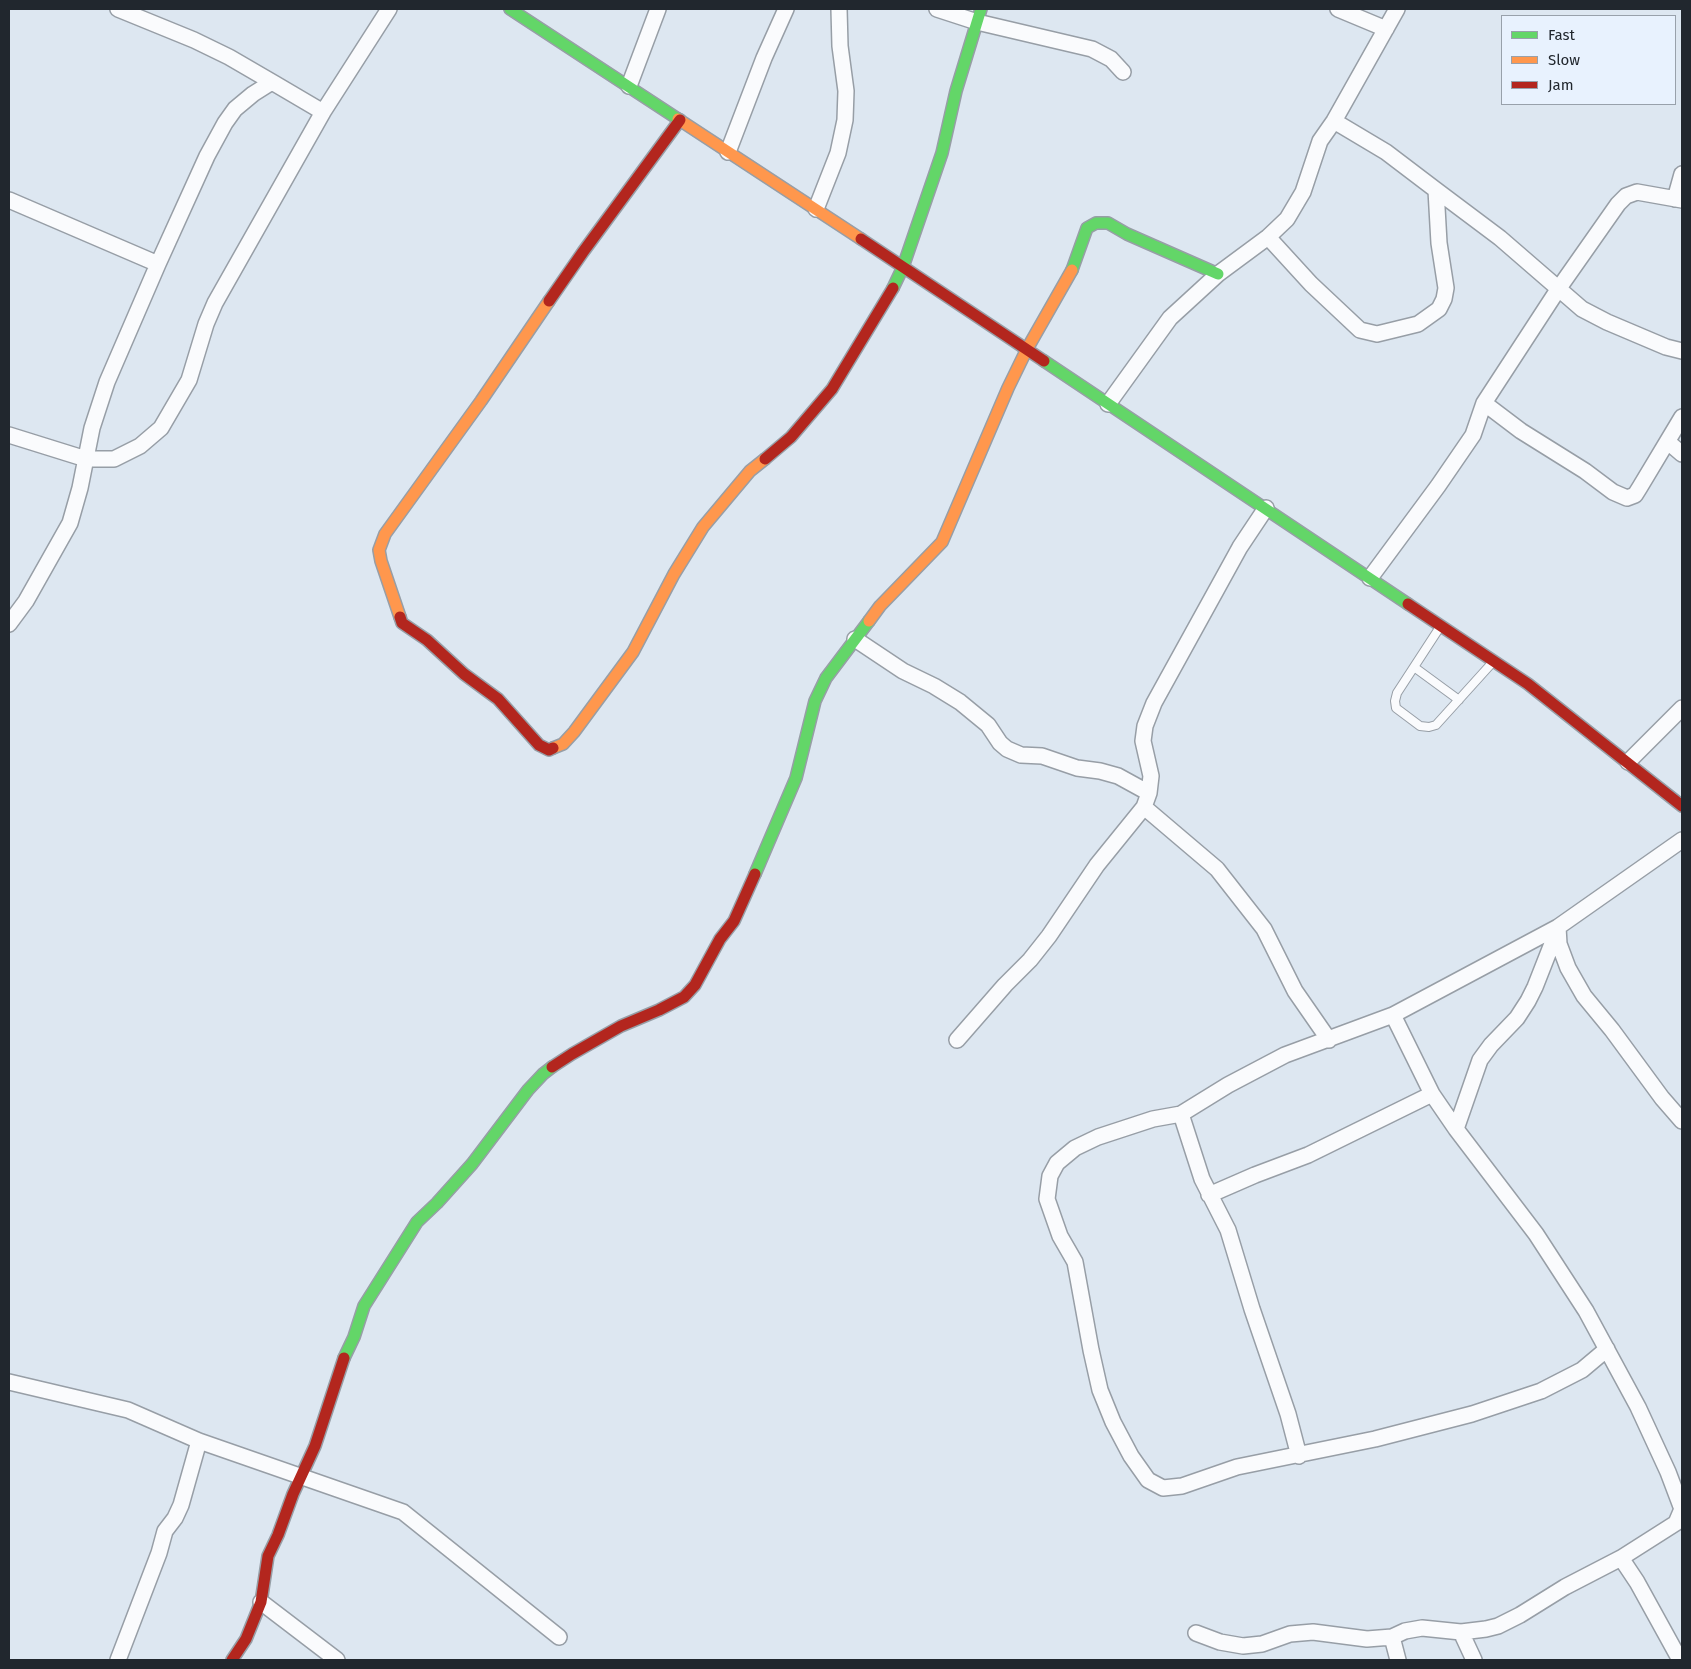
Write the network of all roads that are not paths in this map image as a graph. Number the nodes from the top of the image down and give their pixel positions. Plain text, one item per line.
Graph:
1 (118, 9) edge
2 (389, 9) edge
3 (510, 9) edge
4 (658, 9) edge
5 (786, 9) edge
6 (840, 9) edge
7 (937, 9) edge
8 (1338, 9) edge
9 (1398, 9) edge
10 (979, 15) edge
11 (1386, 29) junction
12 (1123, 72) dead end
13 (272, 82) junction
14 (629, 86) junction
15 (323, 112) junction
16 (680, 120) junction
17 (1334, 121) junction
18 (728, 152) junction
19 (1682, 174) edge
20 (1436, 190) junction
21 (1678, 199) edge
22 (9, 200) edge
23 (816, 209) junction
24 (1268, 237) junction
25 (158, 264) junction
26 (903, 267) junction
27 (1218, 274) junction
28 (1559, 288) junction
29 (1028, 349) junction
30 (1682, 351) edge
31 (1484, 403) junction
32 (1108, 404) junction
33 (1682, 417) edge
34 (9, 435) edge
35 (1668, 442) junction
36 (1682, 454) edge
37 (86, 459) junction
38 (1266, 508) junction
39 (1370, 578) junction
40 (11, 619) edge
41 (1441, 626) junction
42 (855, 639) junction
43 (1494, 661) junction
44 (1414, 667) junction
45 (1458, 700) junction
46 (1682, 708) edge
47 (1628, 762) junction
48 (1147, 800) junction
49 (1682, 806) edge
50 (1682, 840) edge
51 (1558, 927) junction
52 (1393, 1015) junction
53 (957, 1040) dead end
54 (1329, 1040) junction
55 (1432, 1094) junction
56 (1181, 1114) junction
57 (1682, 1121) edge
58 (1456, 1130) junction
59 (1209, 1195) junction
60 (1607, 1349) junction
61 (9, 1382) edge
62 (199, 1441) junction
63 (1299, 1456) junction
64 (301, 1478) junction
65 (1621, 1558) junction
66 (261, 1602) junction
67 (1196, 1632) dead end
68 (1461, 1632) junction
69 (559, 1637) dead end
70 (1392, 1637) junction
71 (118, 1660) edge
72 (232, 1660) edge
73 (337, 1660) edge
74 (1398, 1660) edge
75 (1474, 1660) edge
76 (1680, 1660) edge

1 - 13 street
2 - 15 street
3 - 14 street
4 - 14 street
5 - 18 street
6 - 23 street
7 - 10 street
8 - 11 street
9 - 11 street
10 - 12 street
10 - 26 street
11 - 17 street
13 - 15 street
13 - 25 street
14 - 16 street
15 - 37 street
16 - 18 street
16 - 26 street
17 - 20 street
17 - 24 street
18 - 23 street
19 - 21 street
20 - 24 street
20 - 28 street
21 - 28 street
22 - 25 street
23 - 26 street
24 - 27 street
25 - 37 street
26 - 29 street
27 - 29 street
27 - 32 street
28 - 30 street
28 - 31 street
29 - 32 street
29 - 42 street
31 - 35 street
31 - 39 street
32 - 38 street
33 - 35 street
34 - 37 street
35 - 36 street
37 - 40 street
38 - 39 street
38 - 48 street
39 - 41 street
41 - 43 street
41 - 44 lane
42 - 48 street
42 - 64 street
43 - 45 lane
43 - 47 street
44 - 45 lane
44 - 45 lane
46 - 47 street
47 - 49 street
48 - 53 street
48 - 54 street
50 - 51 street
51 - 52 street
51 - 57 street
51 - 58 street
52 - 54 street
52 - 55 street
54 - 56 street
55 - 58 street
55 - 59 street
56 - 59 street
56 - 63 street
58 - 60 street
59 - 63 street
60 - 63 street
60 - 65 street
61 - 62 street
62 - 64 street
62 - 71 street
64 - 66 street
64 - 69 street
65 - 68 street
65 - 76 street
66 - 72 street
66 - 73 street
67 - 70 street
68 - 70 street
68 - 75 street
70 - 74 street

